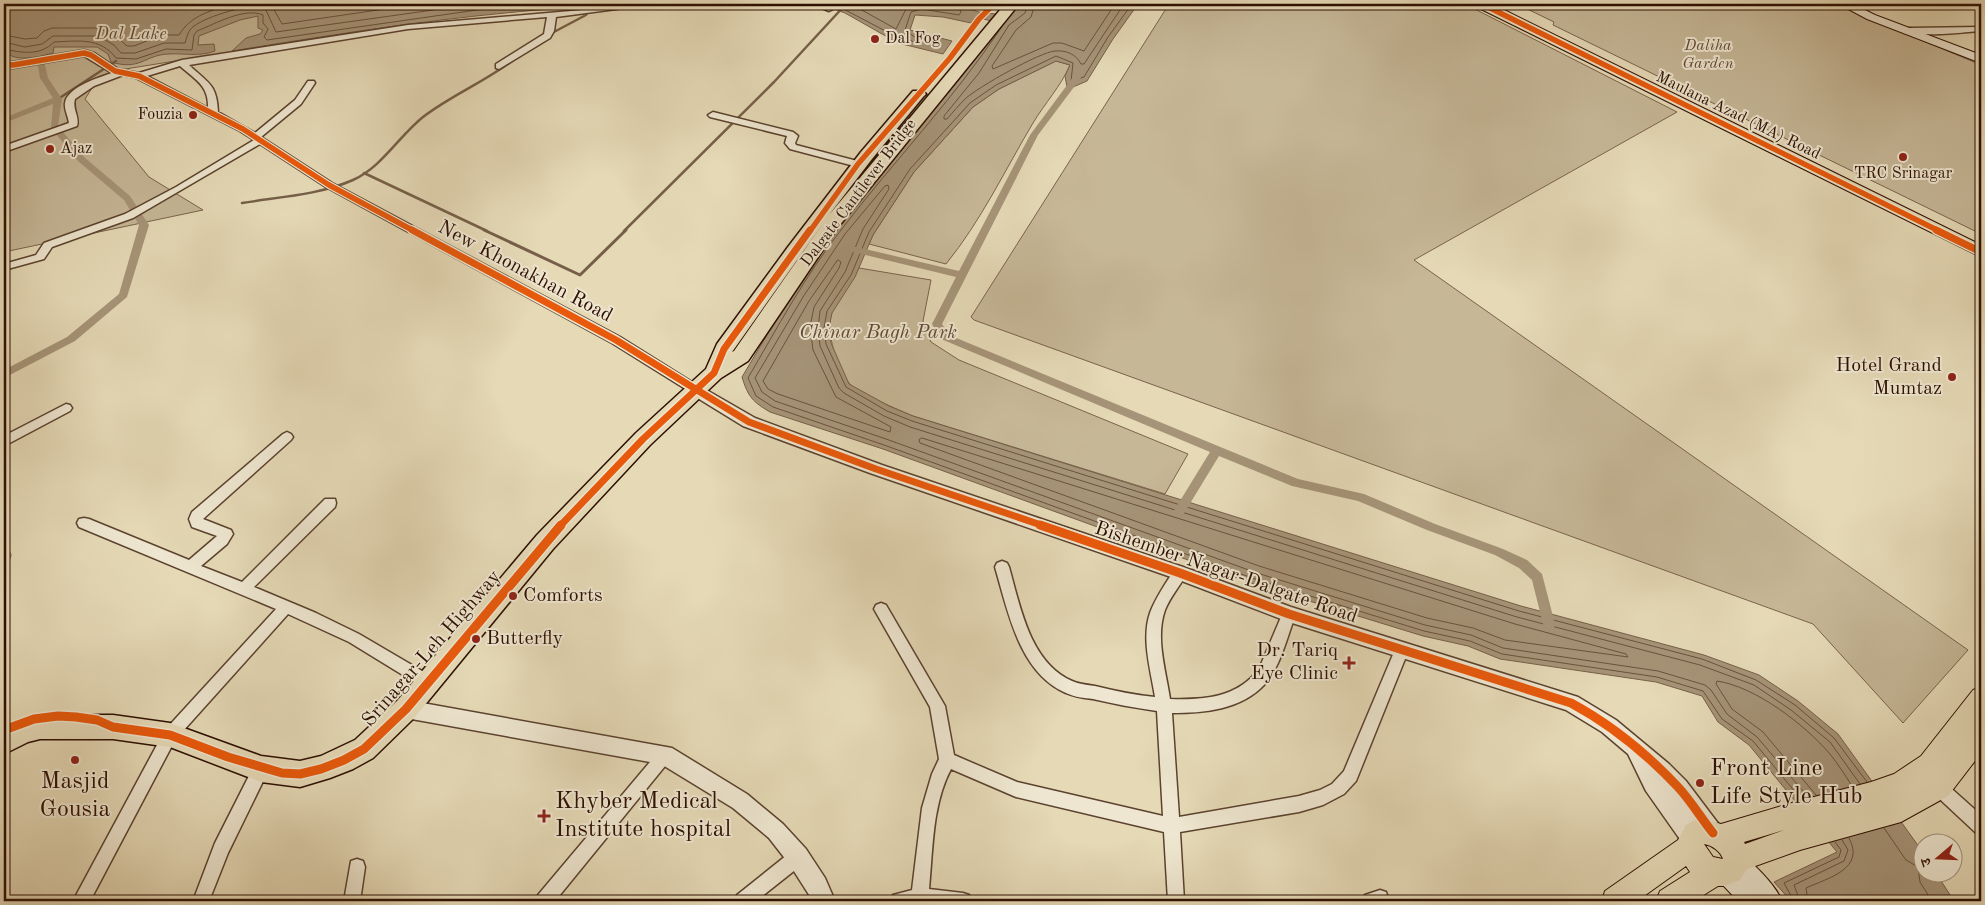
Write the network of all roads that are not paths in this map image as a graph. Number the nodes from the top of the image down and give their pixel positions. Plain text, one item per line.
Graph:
1 (639, 4) edge
2 (816, 4) edge
3 (1482, 4) edge
4 (1496, 4) edge
5 (1845, 4) edge
6 (1854, 4) edge
7 (995, 7) edge
8 (1866, 8) edge
9 (830, 9) dead end
10 (552, 14) junction
11 (1881, 19) junction
12 (1981, 29) edge
13 (1909, 31) junction
14 (1981, 59) edge
15 (182, 63) junction
16 (4, 64) edge
17 (499, 66) dead end
18 (119, 72) junction
19 (139, 76) junction
20 (311, 82) dead end
21 (920, 102) junction
22 (212, 114) junction
23 (713, 115) dead end
24 (258, 139) junction
25 (4, 150) edge
26 (858, 164) junction
27 (1981, 242) edge
28 (1981, 252) edge
29 (4, 267) edge
30 (714, 373) junction
31 (696, 390) junction
32 (66, 408) dead end
33 (286, 437) dead end
34 (4, 440) edge
35 (330, 503) dead end
36 (84, 523) dead end
37 (1002, 566) dead end
38 (189, 568) junction
39 (1180, 573) junction
40 (243, 590) junction
41 (286, 607) junction
42 (881, 609) dead end
43 (1289, 614) junction
44 (1402, 649) junction
45 (429, 683) junction
46 (1981, 698) edge
47 (1164, 706) junction
48 (406, 709) junction
49 (10, 733) edge
50 (1981, 734) edge
51 (170, 736) junction
52 (665, 755) junction
53 (947, 760) junction
54 (262, 768) junction
55 (1930, 780) junction
56 (1171, 826) junction
57 (1981, 826) edge
58 (1793, 827) junction
59 (1704, 838) junction
60 (798, 857) junction
61 (357, 867) dead end
62 (1729, 867) junction
63 (920, 897) junction
64 (81, 901) edge
65 (201, 901) edge
66 (352, 901) edge
67 (544, 901) edge
68 (743, 901) edge
69 (824, 901) edge
70 (899, 901) edge
71 (963, 901) edge
72 (1176, 901) edge
73 (1616, 901) edge
74 (1670, 901) edge
75 (1754, 901) edge
76 (1770, 901) edge

1 - 10 street
2 - 9 street
3 - 28 main road, Maulana Azad (MA) Road
4 - 27 main road, Maulana Azad (MA) Road
5 - 11 main road
6 - 8 main road
7 - 21 highway, Dalgate Cantilever Bridge
7 - 21 highway
8 - 11 main road
10 - 15 street
10 - 17 street
11 - 13 main road
12 - 13 street
13 - 14 main road
15 - 19 street
15 - 22 street
16 - 18 street, New Khonakhan Road
18 - 19 street, New Khonakhan Road
18 - 25 street
19 - 22 street, New Khonakhan Road
20 - 24 street
21 - 26 highway
21 - 30 highway, Dalgate Cantilever Bridge
22 - 24 street, New Khonakhan Road
23 - 26 street
24 - 29 street
24 - 31 street, New Khonakhan Road
26 - 30 highway
30 - 31 highway, Srinagar-Leh Highway
31 - 39 street, Bishember Nagar-Dalgate Road
31 - 45 highway, Srinagar-Leh Highway
32 - 34 street
33 - 38 street
35 - 40 street
36 - 38 street
37 - 47 street
38 - 40 street
39 - 43 street, Bishember Nagar-Dalgate Road
39 - 47 street
40 - 41 street
41 - 45 street
41 - 51 street
42 - 53 street
43 - 44 street, Bishember Nagar-Dalgate Road
43 - 47 street
44 - 56 street
44 - 59 street, Bishember Nagar-Dalgate Road
45 - 48 highway, Srinagar-Leh Highway
46 - 55 main road
47 - 56 street
48 - 52 street
48 - 54 highway, Srinagar-Leh Highway
49 - 51 highway, Srinagar-Leh Highway
50 - 55 main road
51 - 54 highway, Srinagar-Leh Highway
51 - 64 street
52 - 60 street
52 - 67 street
53 - 56 street
53 - 63 street
54 - 65 street
55 - 57 street
55 - 58 main road
55 - 58 main road
56 - 72 street
58 - 59 main road
58 - 62 main road
59 - 62 main road
59 - 62 main road
59 - 73 main road
60 - 68 street
60 - 69 street
61 - 66 street
62 - 74 main road
62 - 75 main road
62 - 76 main road
63 - 70 street
63 - 71 street

